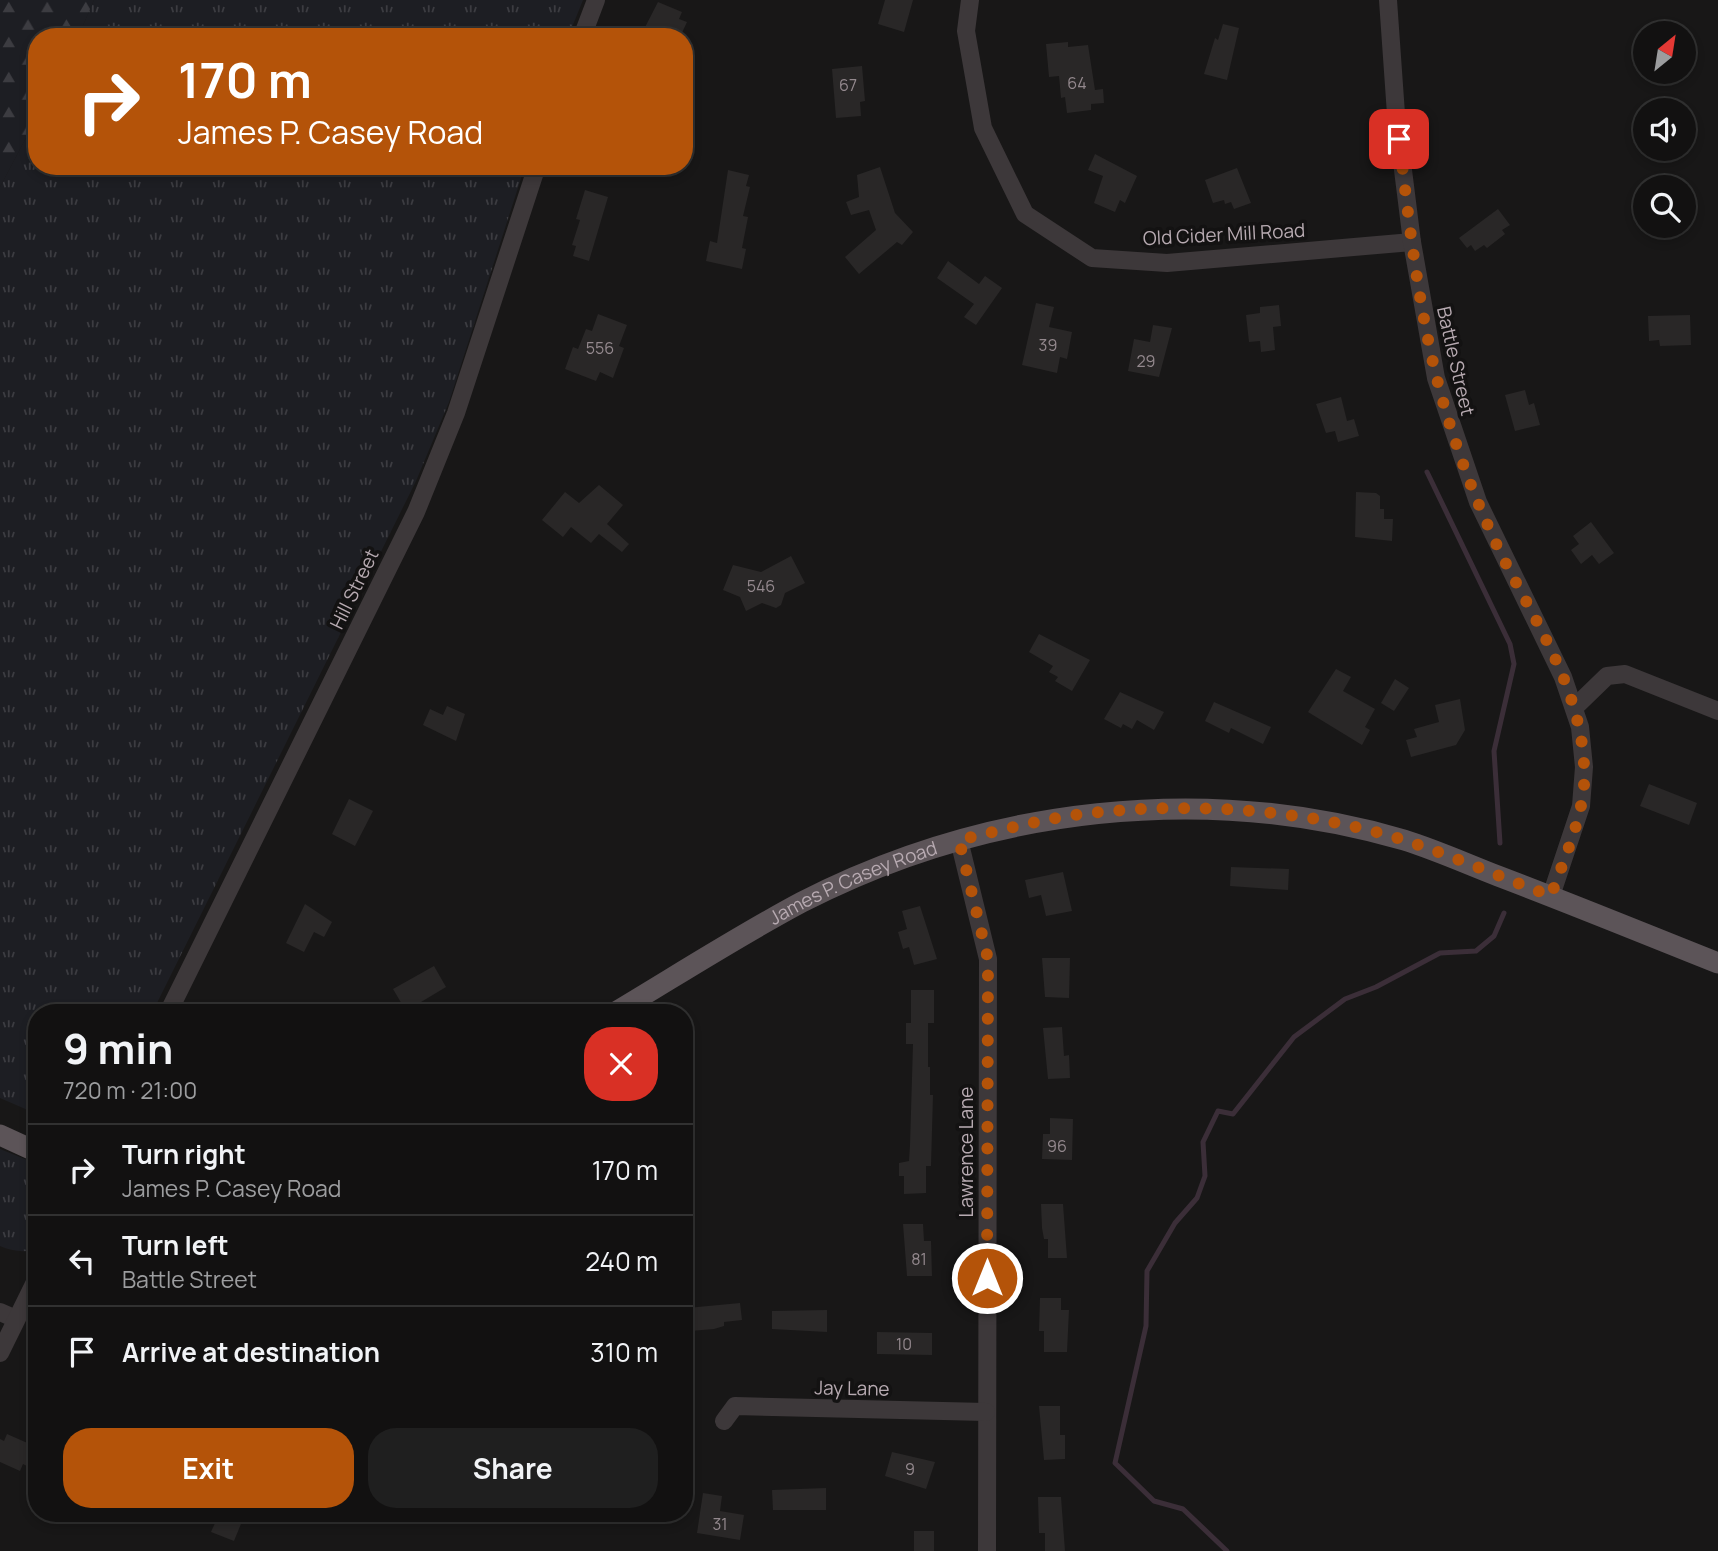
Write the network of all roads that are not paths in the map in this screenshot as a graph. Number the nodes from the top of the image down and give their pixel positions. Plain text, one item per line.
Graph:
1 (596, 0) edge
2 (970, 0) edge
3 (1388, 0) edge
4 (585, 28) edge
5 (534, 175) edge
6 (1412, 242) junction
7 (1575, 707) junction
8 (1718, 711) edge
9 (959, 840) junction
10 (1551, 896) junction
11 (1718, 963) edge
12 (172, 1004) edge
13 (629, 1004) edge
14 (0, 1135) edge
15 (28, 1148) edge
16 (28, 1290) edge
17 (8, 1316) edge
18 (0, 1353) edge
19 (986, 1412) junction
20 (724, 1421) dead end
21 (987, 1551) edge

1 - 4 street
2 - 6 street, Old Cider Mill Road
3 - 6 street, Battle Street
5 - 12 street, Hill Street
6 - 7 street, Battle Street
7 - 8 street
7 - 10 street, Battle Street
9 - 10 main road, James P. Casey Road
9 - 13 main road, James P. Casey Road
9 - 19 street, Lawrence Lane
10 - 11 main road, James P. Casey Road
14 - 15 main road
16 - 17 street
17 - 18 street
19 - 20 street, Jay Lane
19 - 21 street, Lawrence Lane

